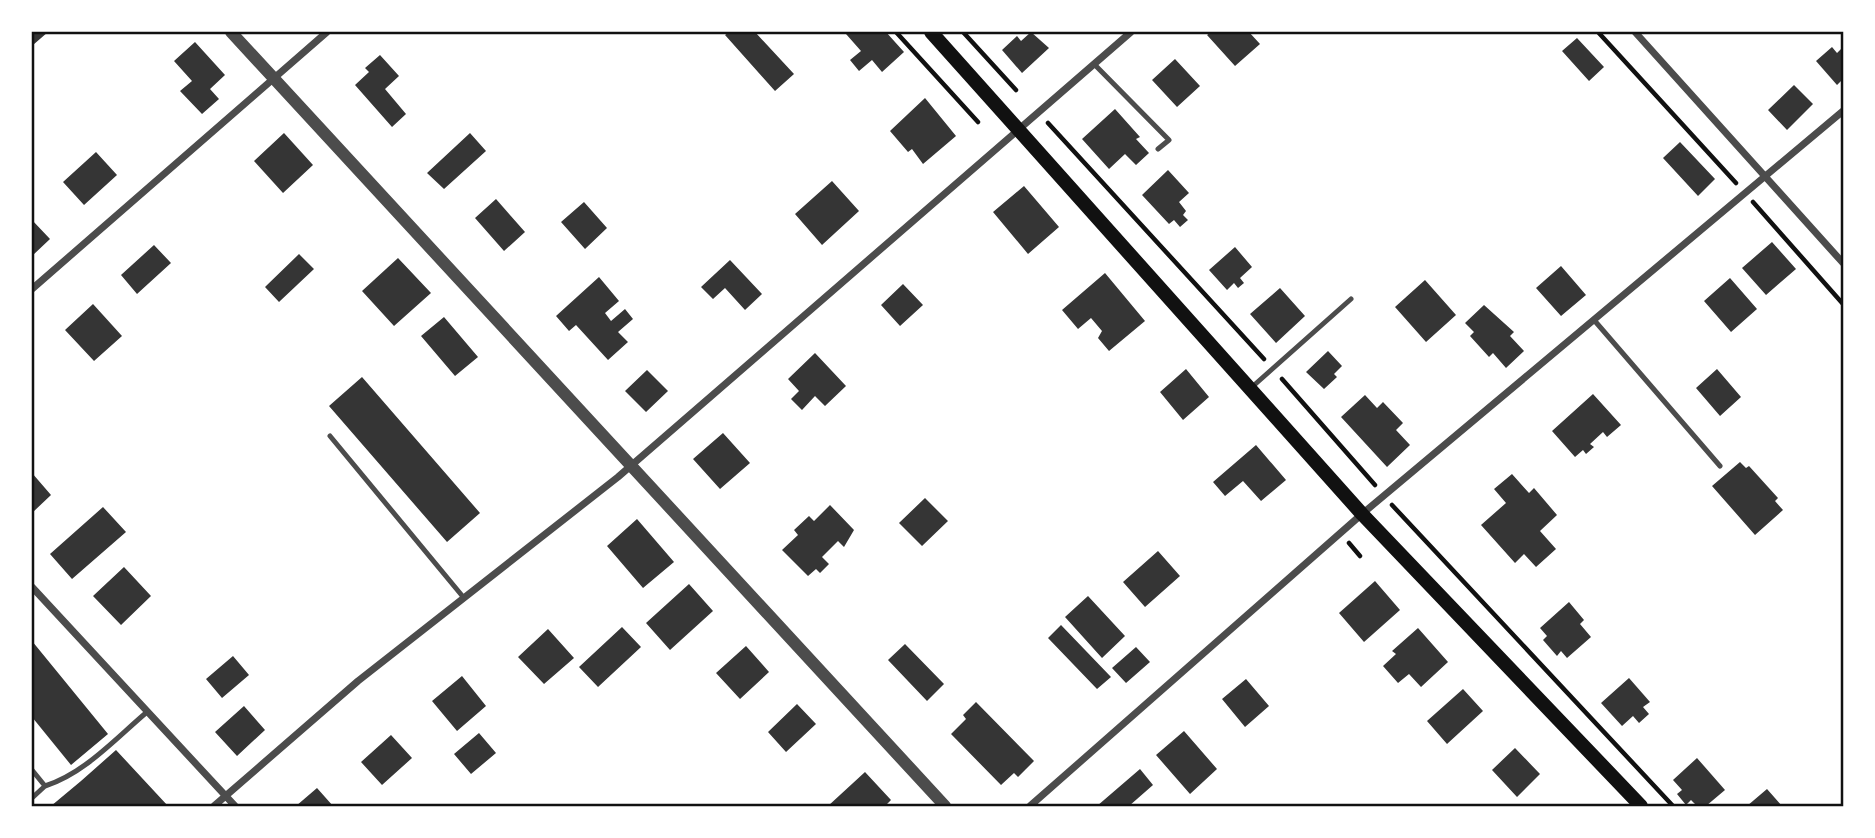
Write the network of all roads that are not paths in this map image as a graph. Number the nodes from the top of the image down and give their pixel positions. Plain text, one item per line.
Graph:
1 (231, 32) edge
2 (327, 32) edge
3 (931, 32) edge
4 (1131, 32) edge
5 (1635, 32) edge
6 (1094, 64) junction
7 (272, 77) junction
8 (1843, 111) edge
9 (1018, 131) junction
10 (1158, 149) dead end
11 (1766, 176) junction
12 (1843, 263) edge
13 (32, 289) edge
14 (1351, 299) dead end
15 (1594, 320) junction
16 (1250, 389) junction
17 (330, 436) dead end
18 (631, 466) junction
19 (1720, 466) dead end
20 (1362, 514) junction
21 (32, 587) edge
22 (464, 598) junction
23 (147, 712) junction
24 (32, 770) edge
25 (46, 786) junction
26 (226, 797) junction
27 (32, 798) edge
28 (214, 807) edge
29 (235, 807) edge
30 (945, 807) edge
31 (1030, 807) edge
32 (1641, 807) edge

1 - 7 street
2 - 7 street
3 - 9 main road
4 - 6 street
5 - 11 street
6 - 9 street
6 - 10 lane
7 - 13 street
7 - 18 street
8 - 11 street
9 - 16 main road
9 - 18 street
11 - 12 street
11 - 15 street
14 - 16 lane
15 - 19 lane
15 - 20 street
16 - 20 main road
17 - 22 lane
18 - 22 street
18 - 30 street
20 - 31 street
20 - 32 main road
21 - 23 street
22 - 26 street
23 - 25 lane
23 - 26 street
24 - 25 lane
25 - 27 lane
26 - 28 street
26 - 29 street

